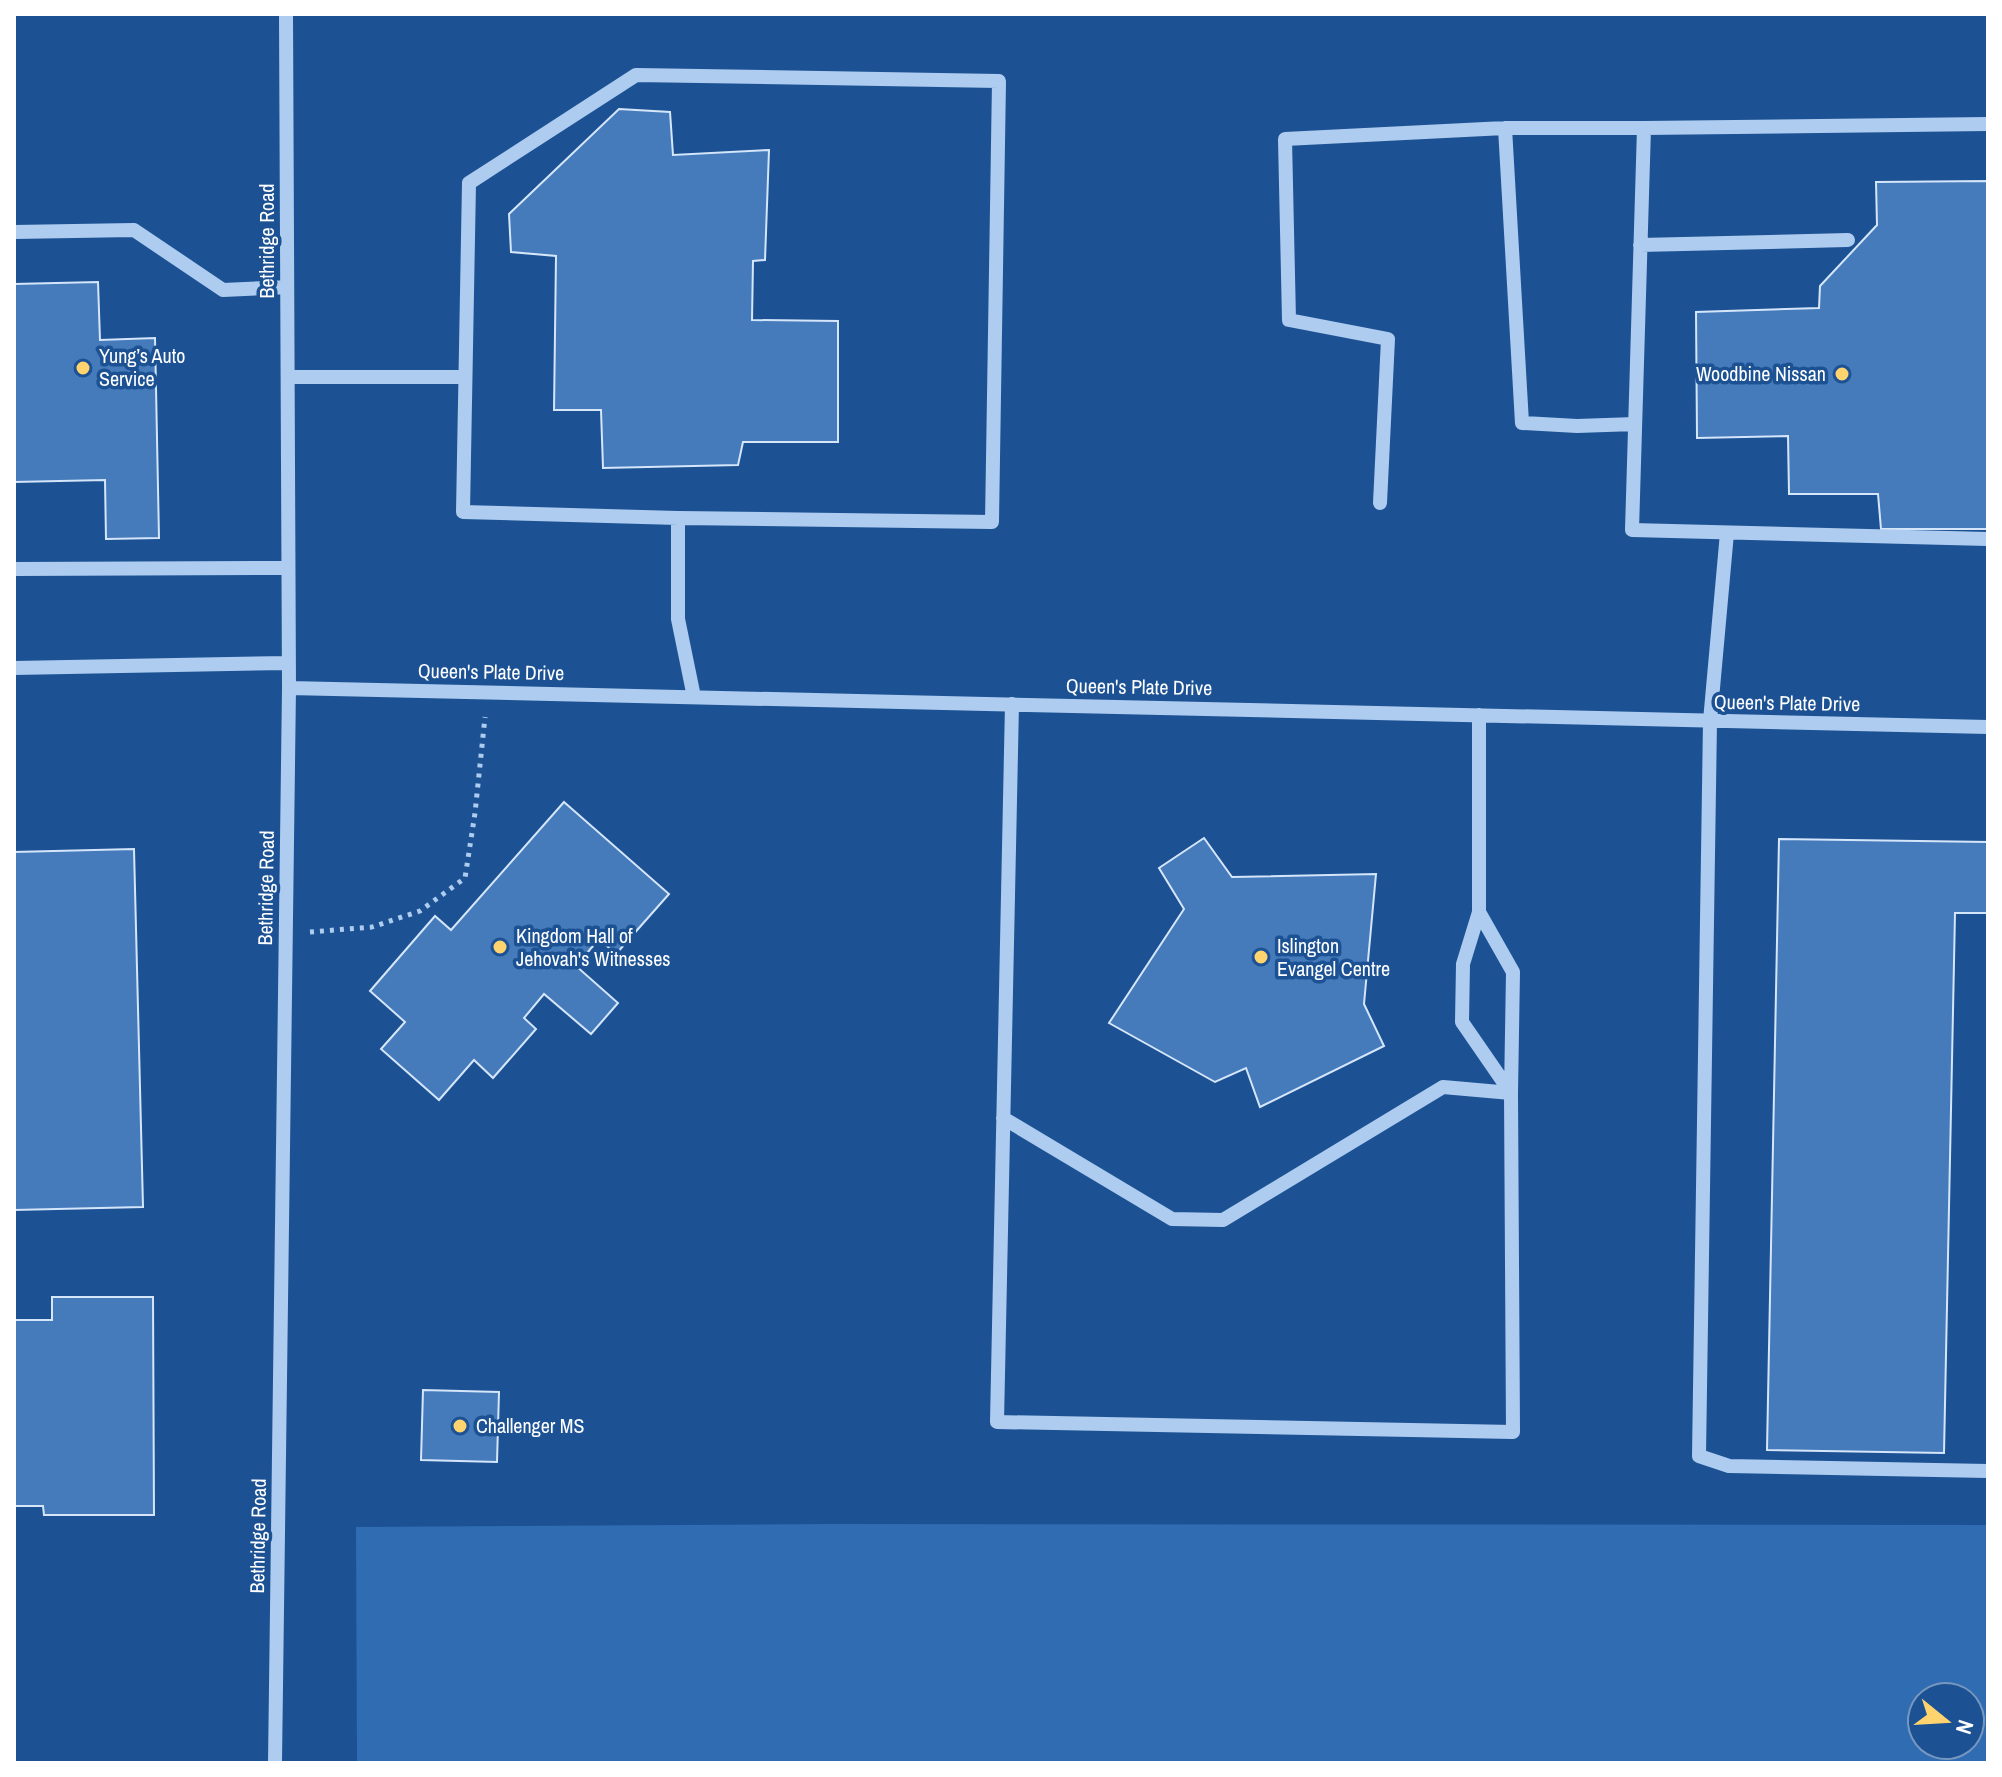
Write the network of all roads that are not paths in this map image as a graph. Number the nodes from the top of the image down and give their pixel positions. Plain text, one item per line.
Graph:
1 (286, 14) edge
2 (1988, 124) edge
3 (1505, 128) junction
4 (1644, 128) junction
5 (14, 232) edge
6 (1848, 240) dead end
7 (1640, 245) junction
8 (287, 287) junction
9 (288, 377) junction
10 (465, 377) junction
11 (1635, 424) junction
12 (1380, 503) dead end
13 (678, 518) junction
14 (1727, 533) junction
15 (1988, 539) edge
16 (288, 568) junction
17 (14, 569) edge
18 (288, 663) junction
19 (14, 668) edge
20 (289, 688) junction
21 (694, 697) junction
22 (1012, 704) junction
23 (1479, 715) junction
24 (1710, 721) junction
25 (1988, 727) edge
26 (1479, 912) junction
27 (1511, 1093) junction
28 (1003, 1118) junction
29 (1988, 1471) edge
30 (275, 1763) edge

1 - 8 street, Bethridge Road
2 - 4 street
3 - 4 street
3 - 11 street
3 - 12 street
4 - 7 street
5 - 8 street
6 - 7 street
7 - 11 street
8 - 9 street, Bethridge Road
9 - 10 street
9 - 16 street, Bethridge Road
10 - 13 street
10 - 13 street
11 - 14 street
13 - 21 street
14 - 15 street
14 - 24 street
16 - 17 street
16 - 18 street, Bethridge Road
18 - 19 street
18 - 20 street, Bethridge Road
20 - 21 street, Queen's Plate Drive
20 - 30 street, Bethridge Road
21 - 22 street, Queen's Plate Drive
22 - 23 street, Queen's Plate Drive
22 - 28 street
23 - 24 street, Queen's Plate Drive
23 - 26 street
24 - 25 street, Queen's Plate Drive
24 - 29 street
26 - 27 street
26 - 27 street
27 - 28 street
27 - 28 street

